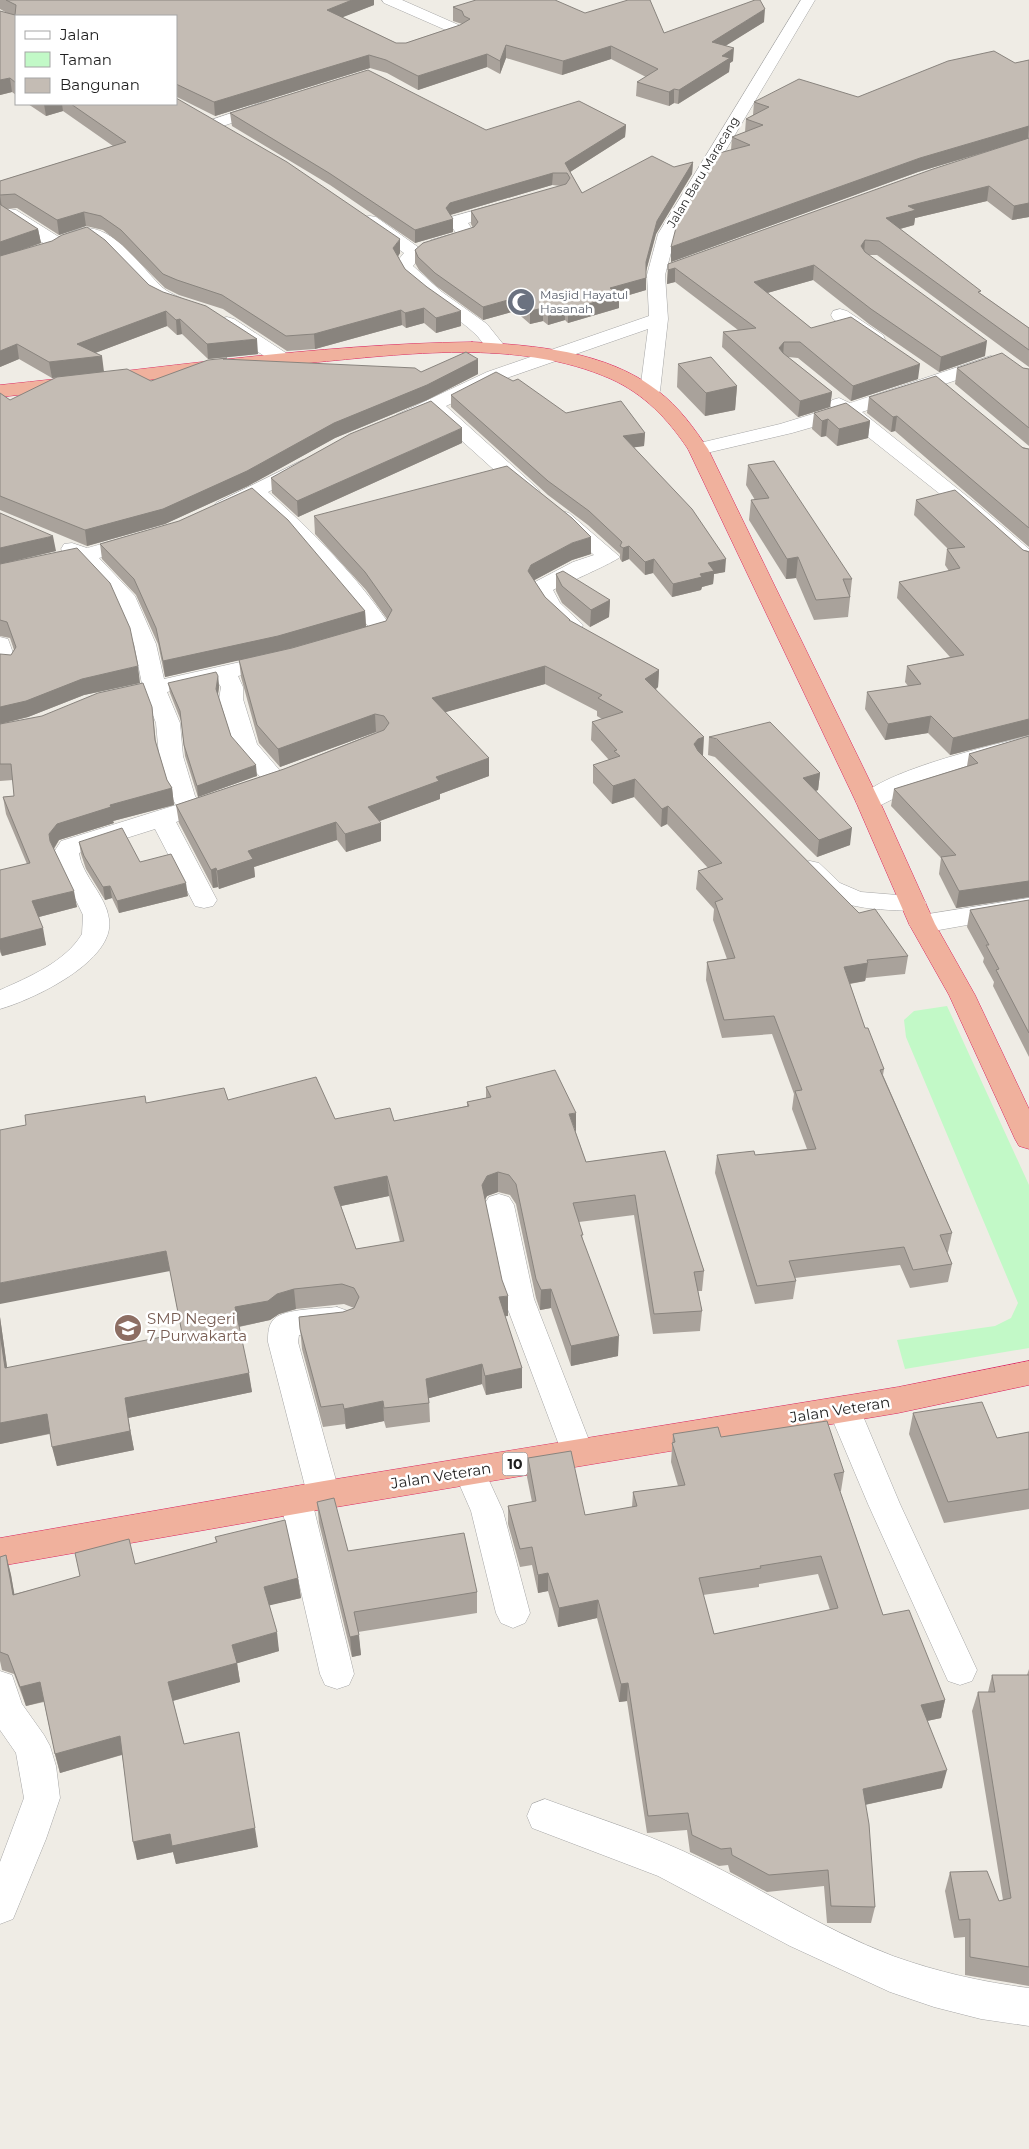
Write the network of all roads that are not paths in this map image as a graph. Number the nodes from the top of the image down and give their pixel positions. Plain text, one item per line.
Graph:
1 (389, 0) edge
2 (808, 0) edge
3 (410, 49) edge
4 (286, 100) edge
5 (236, 136) edge
6 (523, 201) edge
7 (10, 214) edge
8 (360, 214) edge
9 (56, 244) junction
10 (412, 251) junction
11 (40, 252) edge
12 (674, 268) edge
13 (656, 275) junction
14 (197, 307) edge
15 (215, 315) edge
16 (840, 315) dead end
17 (659, 319) junction
18 (888, 348) edge
19 (497, 349) junction
20 (555, 356) junction
21 (1000, 357) edge
22 (282, 359) junction
23 (0, 391) edge
24 (650, 391) junction
25 (824, 392) edge
26 (434, 406) junction
27 (845, 409) junction
28 (389, 425) edge
29 (698, 449) junction
30 (317, 458) edge
31 (256, 492) junction
32 (206, 515) edge
33 (156, 535) edge
34 (51, 540) edge
35 (85, 555) junction
36 (1029, 560) edge
37 (0, 573) edge
38 (581, 633) edge
39 (337, 645) edge
40 (294, 656) edge
41 (225, 673) junction
42 (154, 688) junction
43 (86, 705) edge
44 (1029, 742) edge
45 (868, 802) junction
46 (190, 808) junction
47 (160, 818) junction
48 (797, 856) edge
49 (204, 900) dead end
50 (1029, 906) edge
51 (917, 914) junction
52 (0, 1000) edge
53 (1029, 1139) edge
54 (498, 1205) dead end
55 (344, 1318) edge
56 (1029, 1373) edge
57 (844, 1409) junction
58 (578, 1453) junction
59 (470, 1472) junction
60 (310, 1497) junction
61 (0, 1552) edge
62 (514, 1612) dead end
63 (960, 1670) dead end
64 (337, 1674) dead end
65 (0, 1686) edge
66 (545, 1816) dead end
67 (0, 1906) edge
68 (1029, 2007) edge

1 - 3 street
2 - 13 street, Jalan Baru Maracang
4 - 5 street
6 - 10 street
7 - 9 street
8 - 10 street
9 - 11 street
9 - 14 street
10 - 19 street
12 - 13 street
13 - 17 street, Jalan Baru Maracang
15 - 22 street
16 - 18 street
17 - 20 street
17 - 24 street, Jalan Baru Maracang
19 - 20 highway
19 - 22 highway
20 - 24 highway
20 - 26 street
21 - 27 street
22 - 23 highway
24 - 29 highway
25 - 27 street
26 - 28 street
26 - 38 street
27 - 29 street
27 - 36 street
29 - 45 highway
30 - 31 street
31 - 32 street
31 - 39 street
33 - 35 street
34 - 35 street
35 - 37 street
35 - 42 street
40 - 41 street
41 - 42 street
41 - 46 street
42 - 43 street
42 - 46 street
44 - 45 street
45 - 51 highway
46 - 47 street
47 - 49 street
47 - 52 street
48 - 51 street
50 - 51 street
51 - 53 highway
54 - 58 street
55 - 60 street
56 - 57 highway, Jalan Veteran / 10
57 - 58 highway, Jalan Veteran / 10
57 - 63 street
58 - 59 highway, Jalan Veteran / 10
59 - 60 highway, Jalan Veteran / 10
59 - 62 street
60 - 61 highway, Jalan Veteran / 10
60 - 64 street
65 - 67 street
66 - 68 street

